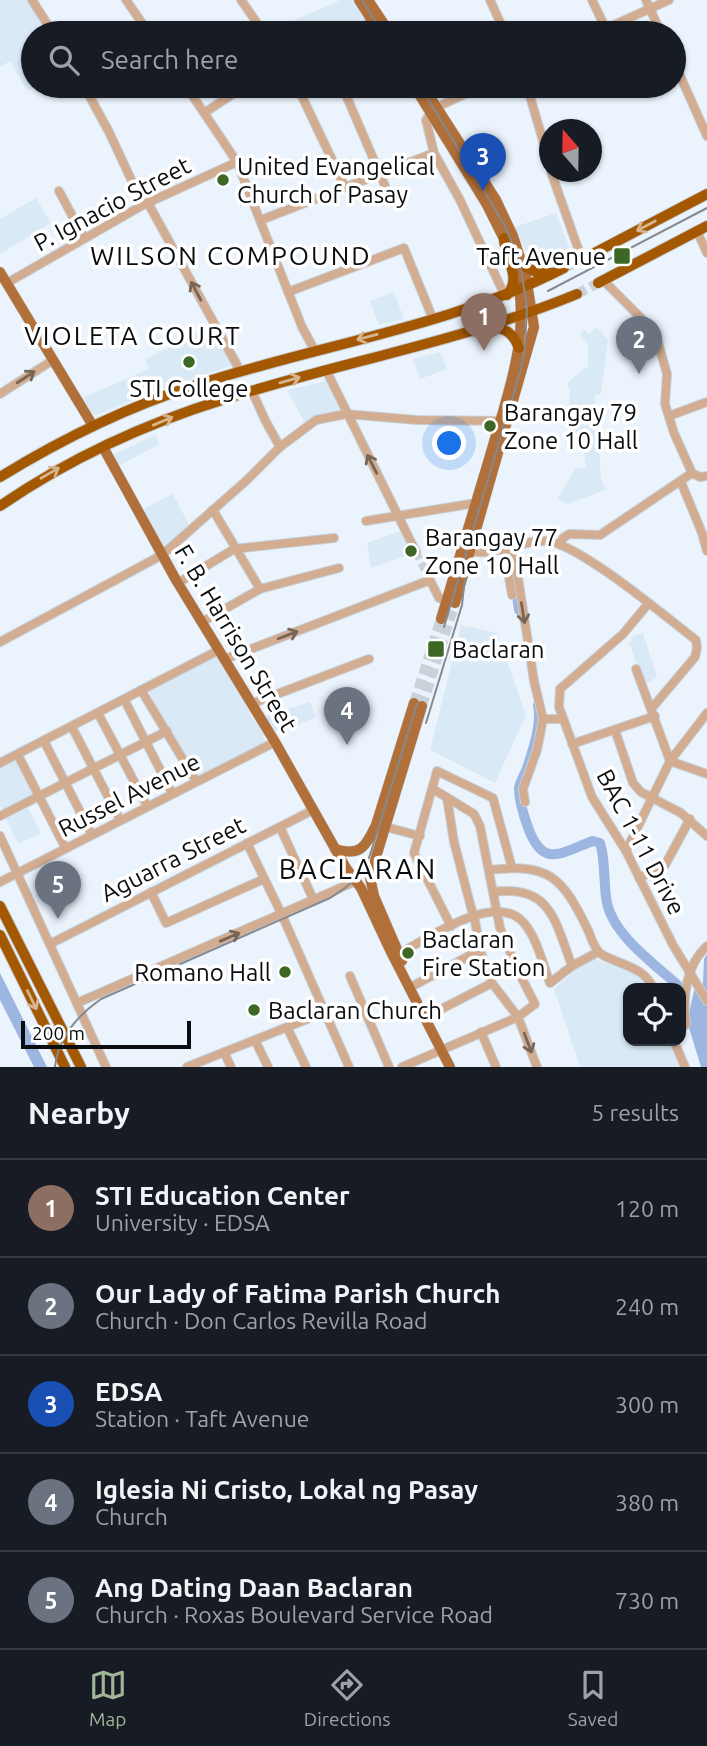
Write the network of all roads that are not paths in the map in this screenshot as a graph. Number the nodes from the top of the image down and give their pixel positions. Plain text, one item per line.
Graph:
1 (32, 0) edge
2 (126, 0) edge
3 (241, 0) edge
4 (359, 0) edge
5 (368, 0) edge
6 (490, 0) edge
7 (592, 0) edge
8 (669, 0) edge
9 (648, 4) edge
10 (376, 20) joint
11 (45, 21) edge
12 (141, 21) edge
13 (256, 21) edge
14 (499, 21) edge
15 (602, 21) edge
16 (619, 21) edge
17 (656, 21) edge
18 (686, 89) edge
19 (91, 98) edge
20 (194, 98) edge
21 (227, 98) edge
22 (303, 98) edge
23 (347, 98) edge
24 (424, 98) edge
25 (428, 98) edge
26 (456, 98) edge
27 (530, 98) edge
28 (433, 109) junction
29 (204, 113) junction
30 (539, 127) edge
31 (707, 136) edge
32 (434, 153) junction
33 (237, 163) junction
34 (380, 174) junction
35 (555, 182) edge
36 (345, 187) junction
37 (59, 191) dead end
38 (707, 194) edge
39 (392, 202) dead end
40 (146, 204) junction
41 (261, 220) junction
42 (702, 228) edge
43 (85, 238) junction
44 (504, 238) junction
45 (707, 253) edge
46 (582, 256) joint
47 (524, 266) junction
48 (0, 271) edge
49 (601, 281) joint
50 (7, 283) junction
51 (524, 288) junction
52 (288, 292) junction
53 (577, 293) tunnel mouth
54 (506, 296) junction
55 (527, 314) junction
56 (433, 319) junction
57 (488, 327) junction
58 (519, 348) junction
59 (315, 351) junction
60 (53, 360) junction
61 (326, 370) junction
62 (235, 374) junction
63 (252, 391) junction
64 (0, 394) edge
65 (224, 399) junction
66 (707, 402) edge
67 (346, 414) junction
68 (669, 416) junction
69 (504, 421) junction
70 (93, 426) junction
71 (103, 447) junction
72 (281, 447) junction
73 (692, 473) junction
74 (707, 476) edge
75 (0, 477) edge
76 (681, 482) junction
77 (476, 503) junction
78 (0, 506) edge
79 (213, 510) junction
80 (398, 515) junction
81 (366, 521) dead end
82 (474, 524) junction
83 (334, 538) dead end
84 (560, 545) junction
85 (509, 546) junction
86 (234, 549) junction
87 (466, 550) junction
88 (707, 551) edge
89 (416, 552) tunnel mouth
90 (162, 555) junction
91 (338, 568) dead end
92 (178, 583) junction
93 (260, 589) junction
94 (512, 595) dead end
95 (450, 602) junction
96 (648, 604) junction
97 (441, 619) tunnel mouth
98 (202, 622) junction
99 (0, 642) edge
100 (222, 654) junction
101 (369, 659) dead end
102 (636, 669) dead end
103 (141, 690) junction
104 (126, 704) dead end
105 (251, 704) junction
106 (418, 706) tunnel mouth
107 (653, 712) junction
108 (707, 713) edge
109 (100, 717) dead end
110 (543, 719) junction
111 (563, 719) junction
112 (615, 730) junction
113 (74, 731) dead end
114 (167, 731) junction
115 (146, 742) junction
116 (275, 742) junction
117 (572, 744) junction
118 (46, 745) dead end
119 (120, 755) junction
120 (20, 759) dead end
121 (670, 761) junction
122 (0, 762) edge
123 (93, 768) junction
124 (707, 774) edge
125 (193, 776) dead end
126 (65, 782) junction
127 (170, 789) dead end
128 (433, 789) junction
129 (39, 796) junction
130 (447, 798) junction
131 (651, 798) junction
132 (145, 802) dead end
133 (525, 802) dead end
134 (313, 810) junction
135 (0, 816) edge
136 (118, 816) dead end
137 (690, 819) junction
138 (381, 826) junction
139 (279, 827) junction
140 (90, 831) dead end
141 (0, 836) edge
142 (420, 836) junction
143 (707, 836) edge
144 (247, 843) junction
145 (64, 845) dead end
146 (335, 849) junction
147 (626, 851) junction
148 (512, 868) junction
149 (489, 870) junction
150 (18, 874) junction
151 (639, 878) junction
152 (264, 879) junction
153 (364, 880) junction
154 (0, 882) edge
155 (493, 891) junction
156 (151, 892) junction
157 (314, 901) junction
158 (0, 906) edge
159 (497, 912) junction
160 (282, 915) junction
161 (473, 915) junction
162 (451, 926) junction
163 (0, 935) edge
164 (50, 944) junction
165 (707, 946) edge
166 (480, 950) junction
167 (598, 952) junction
168 (396, 955) junction
169 (572, 966) junction
170 (691, 973) junction
171 (350, 976) dead end
172 (492, 983) junction
173 (650, 983) edge
174 (412, 987) junction
175 (686, 997) edge
176 (707, 1001) edge
177 (77, 1003) junction
178 (325, 1012) junction
179 (427, 1017) junction
180 (518, 1017) junction
181 (287, 1027) junction
182 (481, 1032) junction
183 (256, 1040) junction
184 (676, 1046) edge
185 (444, 1048) junction
186 (225, 1052) junction
187 (191, 1066) edge
188 (65, 1067) edge
189 (81, 1067) edge
190 (106, 1067) edge
191 (231, 1067) edge
192 (268, 1067) edge
193 (306, 1067) edge
194 (349, 1067) edge
195 (389, 1067) edge
196 (402, 1067) edge
197 (450, 1067) edge
198 (457, 1067) edge
199 (496, 1067) edge
200 (537, 1067) edge
201 (685, 1067) edge

1 - 11 street
2 - 12 street
3 - 13 street
4 - 10 main road
5 - 10 main road
6 - 14 street
7 - 15 street
8 - 9 street
9 - 16 street
9 - 17 street
18 - 31 street
19 - 40 street
20 - 29 street
21 - 29 street
22 - 36 street
23 - 34 street
24 - 28 main road
25 - 28 main road
26 - 28 street
27 - 30 street
28 - 32 street
28 - 44 main road
28 - 47 main road
29 - 33 street
32 - 34 street
32 - 54 street
33 - 40 street, P. Ignacio Street
33 - 41 street
34 - 36 street
34 - 39 street
35 - 46 street
36 - 41 street
37 - 43 street
38 -> 46 highway
40 - 43 street, P. Ignacio Street
62 -> 40 street
41 - 52 street
42 - 45 street
42 - 49 highway
43 - 50 street, P. Ignacio Street
44 - 51 main road
44 - 54 highway
47 - 51 main road
47 - 51 highway
48 - 50 main road
49 - 68 street
50 - 60 main road
51 - 54 highway
51 - 55 main road
52 - 56 street
52 - 59 street
53 - 55 highway
54 - 56 highway
55 - 57 highway
55 - 58 main road
55 - 69 main road
56 -> 59 highway
57 - 58 highway
57 - 61 highway
58 - 69 main road
59 - 62 highway
64 -> 60 street
60 - 70 main road
63 -> 61 highway
61 - 67 street
62 - 65 highway
62 - 70 highway
63 - 65 highway
63 - 72 street
71 -> 65 highway
66 - 68 street
67 - 69 street
67 - 72 street
80 -> 67 street
68 - 73 street
69 - 77 main road
69 - 82 main road
70 - 75 highway
78 -> 71 highway
71 - 90 main road, F. B. Harrison Street
72 - 79 street
73 - 74 street
73 - 76 street
76 - 84 street
76 - 88 street
77 - 80 street
77 - 82 main road
79 - 86 street
79 - 90 street
80 - 81 street
80 - 89 street
82 - 87 main road
83 - 86 street
84 - 85 street
84 - 96 street
85 - 87 street
85 - 94 street
85 -> 110 street
86 - 92 street
86 - 93 street
87 - 95 main road
90 - 92 main road, F. B. Harrison Street
90 - 99 street
91 - 93 street
92 - 98 main road, F. B. Harrison Street
93 - 98 street
95 - 97 main road
100 -> 95 street
96 - 107 street
96 - 111 street, BAC 1-11 Drive
98 - 100 main road, F. B. Harrison Street
100 - 103 street
100 - 105 main road, F. B. Harrison Street
101 - 105 street
102 - 107 street
103 - 114 street
103 - 122 street
104 - 115 street
105 - 116 main road, F. B. Harrison Street
106 - 138 main road
107 - 112 street
107 - 121 street
108 - 121 street
109 - 119 street
110 - 111 street
110 - 133 street
111 - 117 street, BAC 1-11 Drive
112 - 117 street
112 - 131 street
113 - 123 street
114 - 115 street
114 - 125 street
115 - 119 street
115 - 127 street
116 - 134 main road, F. B. Harrison Street
116 - 150 street, Russel Avenue
117 - 147 street, BAC 1-11 Drive
118 - 126 street
119 - 123 street
119 - 132 street
120 - 129 street
121 - 124 street
121 - 131 street
123 - 126 street
123 - 136 street
126 - 129 street
126 - 140 street
128 - 130 street
128 - 142 street
128 - 148 street
129 - 135 street
129 - 145 street
130 - 149 street
130 - 161 street
131 - 137 street
131 - 147 street
134 - 139 street, Aguarra Street
134 - 146 main road, F. B. Harrison Street
137 - 143 street
137 - 151 street
138 - 142 street
138 - 146 main road
138 - 153 main road
139 - 144 street, Aguarra Street
139 - 157 street
141 - 150 street
142 - 162 street
144 - 152 street
144 - 156 street, Aguarra Street
146 - 153 main road, F. B. Harrison Street
147 - 151 street, BAC 1-11 Drive
148 - 149 street
148 - 167 street
149 - 155 street
150 - 154 street, Russel Avenue
150 - 164 street
151 - 170 street, BAC 1-11 Drive
152 - 156 street
152 - 160 street
153 - 157 street
153 - 168 main road, F. B. Harrison Street
155 - 159 street
155 - 169 street
156 - 164 street, Aguarra Street
157 - 160 street
158 - 189 highway
159 - 161 street
159 - 169 street
159 - 180 street
177 -> 160 street
160 - 178 street
161 - 162 street
161 - 166 street
162 - 168 street
163 -> 188 highway
164 - 177 street
165 - 170 street
166 - 172 street
166 - 174 street
167 - 169 street
167 - 173 street
168 - 174 main road, F. B. Harrison Street
170 - 175 street
170 - 176 street, BAC 1-11 Drive
171 - 195 street
172 - 179 street
172 - 180 street
174 - 179 main road, F. B. Harrison Street
177 - 190 street
178 - 181 street
178 - 194 street
179 - 185 main road, F. B. Harrison Street
180 - 182 street
180 -> 200 street
181 - 183 street
181 - 193 street
182 - 185 street
182 - 199 street
183 - 186 street
183 - 192 street
184 - 201 street
185 - 196 street
185 - 197 main road
185 - 198 main road
186 - 187 street
186 - 191 street

